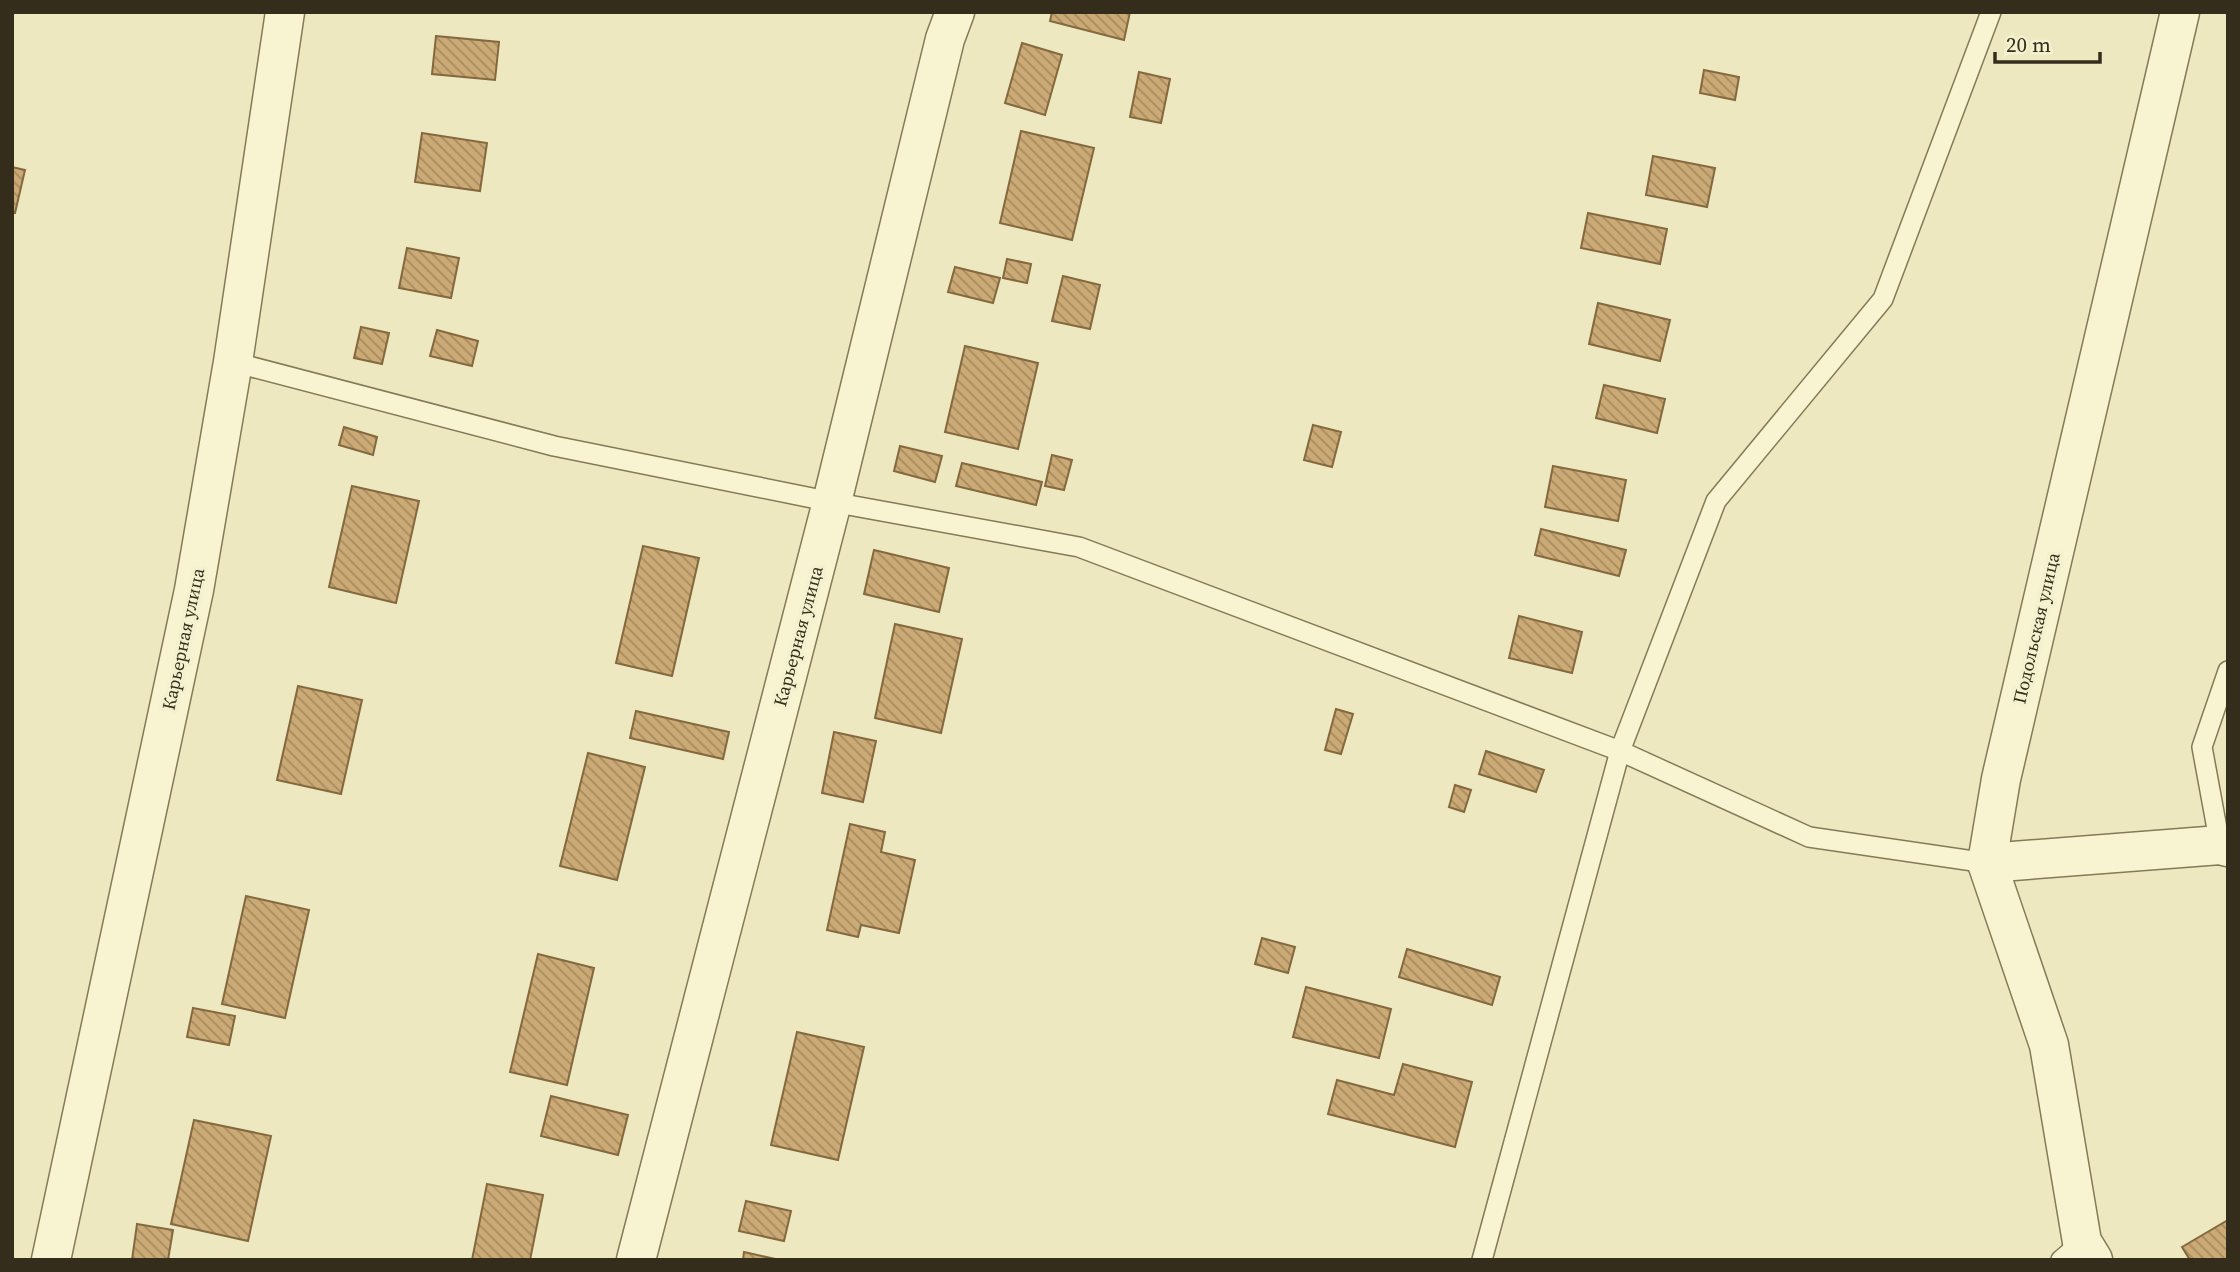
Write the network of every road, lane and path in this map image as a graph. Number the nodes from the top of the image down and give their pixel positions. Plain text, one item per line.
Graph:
1 (285, 12) edge
2 (955, 12) edge
3 (1991, 12) edge
4 (2180, 12) edge
5 (233, 362) junction
6 (832, 502) junction
7 (2228, 671) edge
8 (1620, 751) junction
9 (2224, 846) edge
10 (1987, 863) junction
11 (2079, 1254) edge
12 (51, 1260) edge
13 (636, 1260) edge
14 (1482, 1260) edge

1 - 5 street, Карьерная улица
2 - 6 street, Карьерная улица
3 - 8 lane
4 - 10 street, Подольская улица
5 - 6 lane
5 - 12 street, Карьерная улица
6 - 8 lane
6 - 13 street, Карьерная улица
7 - 9 lane
8 - 10 lane
8 - 14 lane
9 - 10 street
10 - 11 street, Подольская улица

